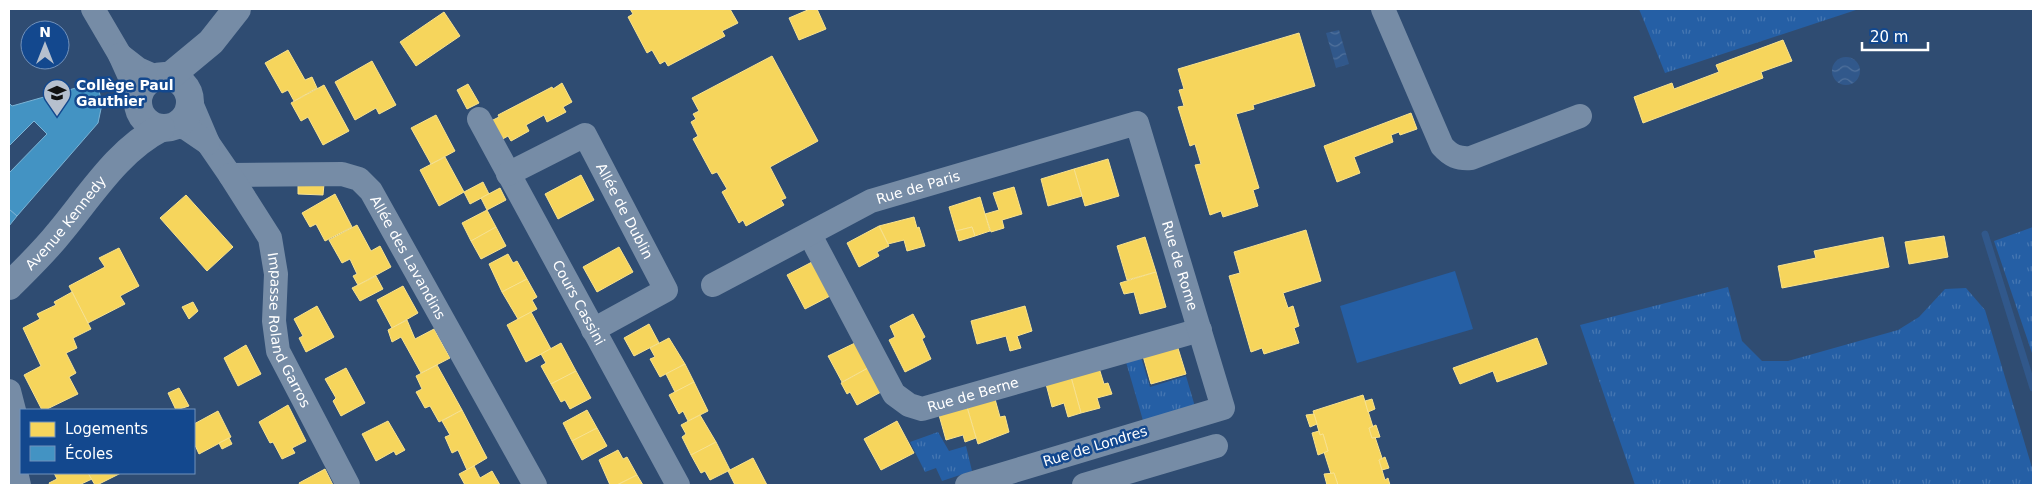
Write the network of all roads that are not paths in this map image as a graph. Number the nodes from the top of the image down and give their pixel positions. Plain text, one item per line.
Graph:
1 (93, 9) edge
2 (238, 9) edge
3 (1383, 9) edge
4 (164, 92) junction
5 (1580, 116) dead end
6 (478, 119) dead end
7 (1136, 124) joint
8 (168, 127) junction
9 (208, 143) junction
10 (122, 157) junction
11 (508, 174) junction
12 (230, 175) junction
13 (810, 235) junction
14 (713, 285) dead end
15 (9, 286) edge
16 (593, 330) junction
17 (1200, 330) junction
18 (9, 391) edge
19 (1223, 408) joint
20 (1216, 446) dead end
21 (20, 485) edge
22 (348, 485) edge
23 (536, 485) edge
24 (678, 485) edge
25 (967, 485) edge
26 (1084, 485) edge

1 - 4 street
2 - 4 street
3 - 5 street
4 - 8 street, Avenue Kennedy
4 - 8 street
4 - 9 street
4 - 10 street, Avenue Kennedy
6 - 11 street, Cours Cassini
7 - 13 street, Rue de Paris
7 - 17 street, Rue de Rome
8 - 9 street
8 - 10 street, Avenue Kennedy
9 - 12 street
10 - 15 street, Avenue Kennedy
11 - 16 street, Cours Cassini
11 - 16 street, Allée de Dublin
12 - 22 street, Impasse Roland Garros
12 - 23 street, Allée des Lavandins
13 - 14 street, Rue de Paris
13 - 17 street, Rue de Berne
16 - 24 street, Cours Cassini
17 - 19 street, Rue de Rome
18 - 21 street
19 - 25 street, Rue de Londres
20 - 26 street

